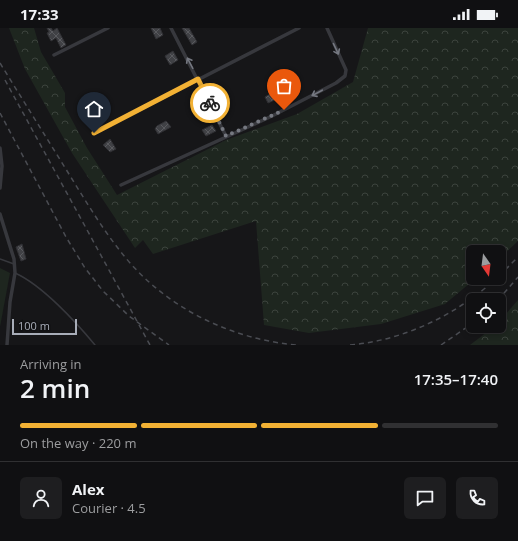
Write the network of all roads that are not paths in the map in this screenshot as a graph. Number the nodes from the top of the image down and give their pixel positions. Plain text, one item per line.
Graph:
1 (108, 28) edge
2 (171, 28) edge
3 (299, 28) edge
4 (327, 28) edge
5 (54, 55) dead end
6 (198, 79) junction
7 (94, 133) dead end
8 (226, 136) junction
9 (0, 148) edge
10 (1, 167) edge
11 (121, 185) dead end
12 (0, 188) edge
13 (0, 214) edge
14 (0, 259) edge
15 (14, 264) junction
16 (15, 273) junction
17 (7, 345) edge
18 (95, 345) edge

1 - 5 street
6 -> 2 street
3 - 6 street
4 -> 8 street
6 - 7 street
6 - 8 street
8 - 11 street
9 - 10 street
10 - 12 street
13 - 15 street
14 - 15 lane
15 - 16 street
16 - 17 street
16 - 18 lane

